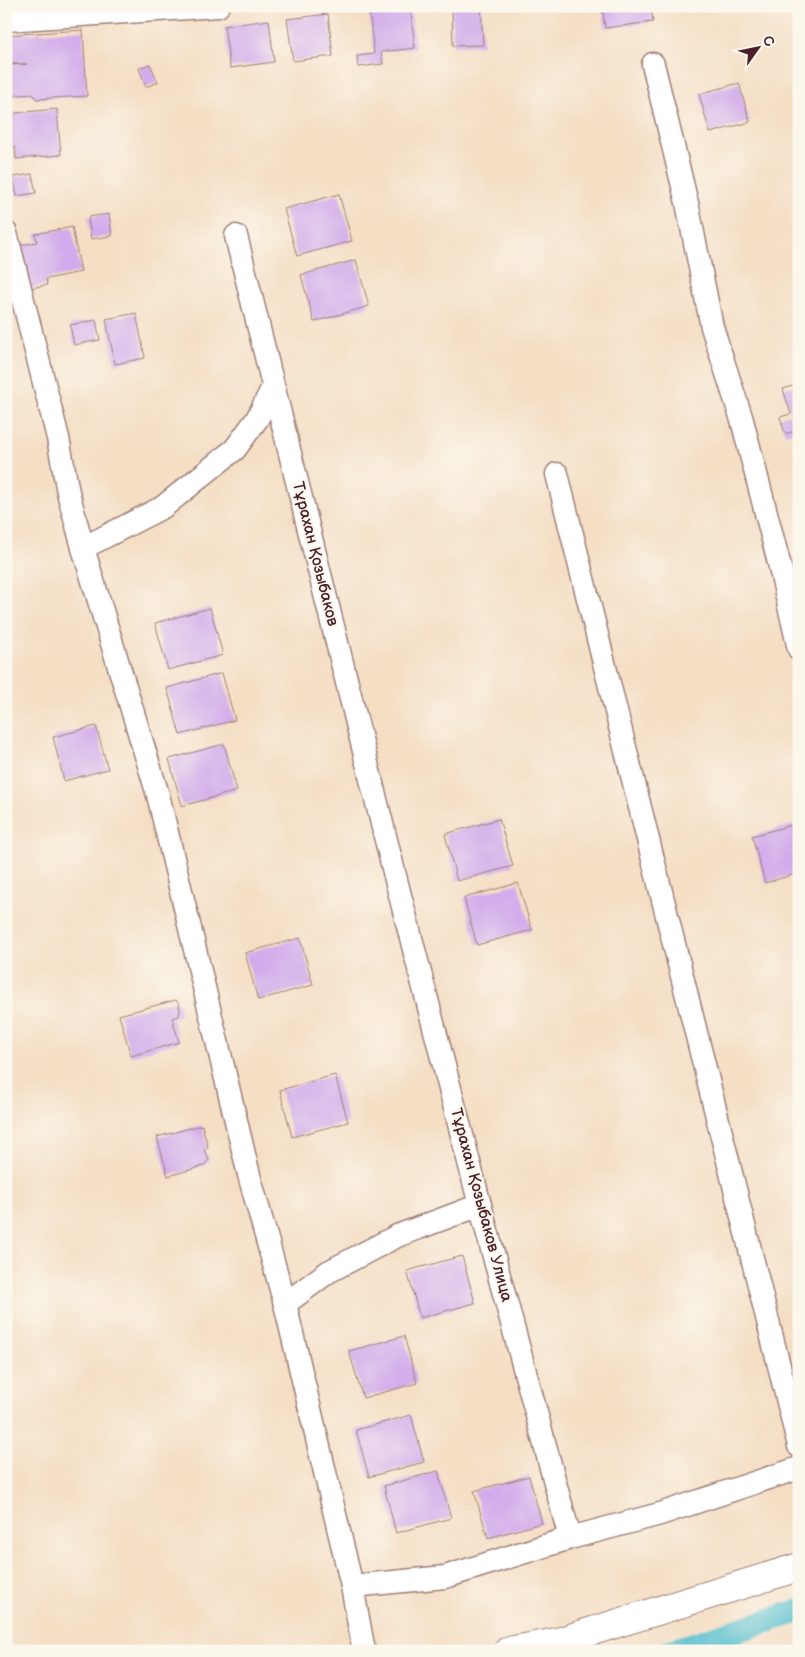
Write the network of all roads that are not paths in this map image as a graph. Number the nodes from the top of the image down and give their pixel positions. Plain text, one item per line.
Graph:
1 (218, 6) edge
2 (6, 20) edge
3 (652, 64) dead end
4 (6, 233) edge
5 (236, 236) dead end
6 (273, 387) junction
7 (558, 474) dead end
8 (83, 548) junction
9 (799, 649) edge
10 (394, 872) joint
11 (480, 1205) junction
12 (285, 1304) junction
13 (799, 1446) edge
14 (799, 1468) edge
15 (570, 1538) junction
16 (799, 1567) edge
17 (352, 1586) junction
18 (364, 1651) edge
19 (508, 1651) edge

1 - 2 street
3 - 9 street
4 - 8 street
5 - 6 street, Тұрахан Қозыбаков
6 - 8 street
6 - 10 street, Тұрахан Қозыбаков
7 - 13 street
8 - 12 street
10 - 11 street, Тұрахан Қозыбаков Улица
11 - 12 street
11 - 15 street, Тұрахан Қозыбаков Улица
12 - 17 street
14 - 15 street
15 - 17 street
16 - 19 main road
17 - 18 street

